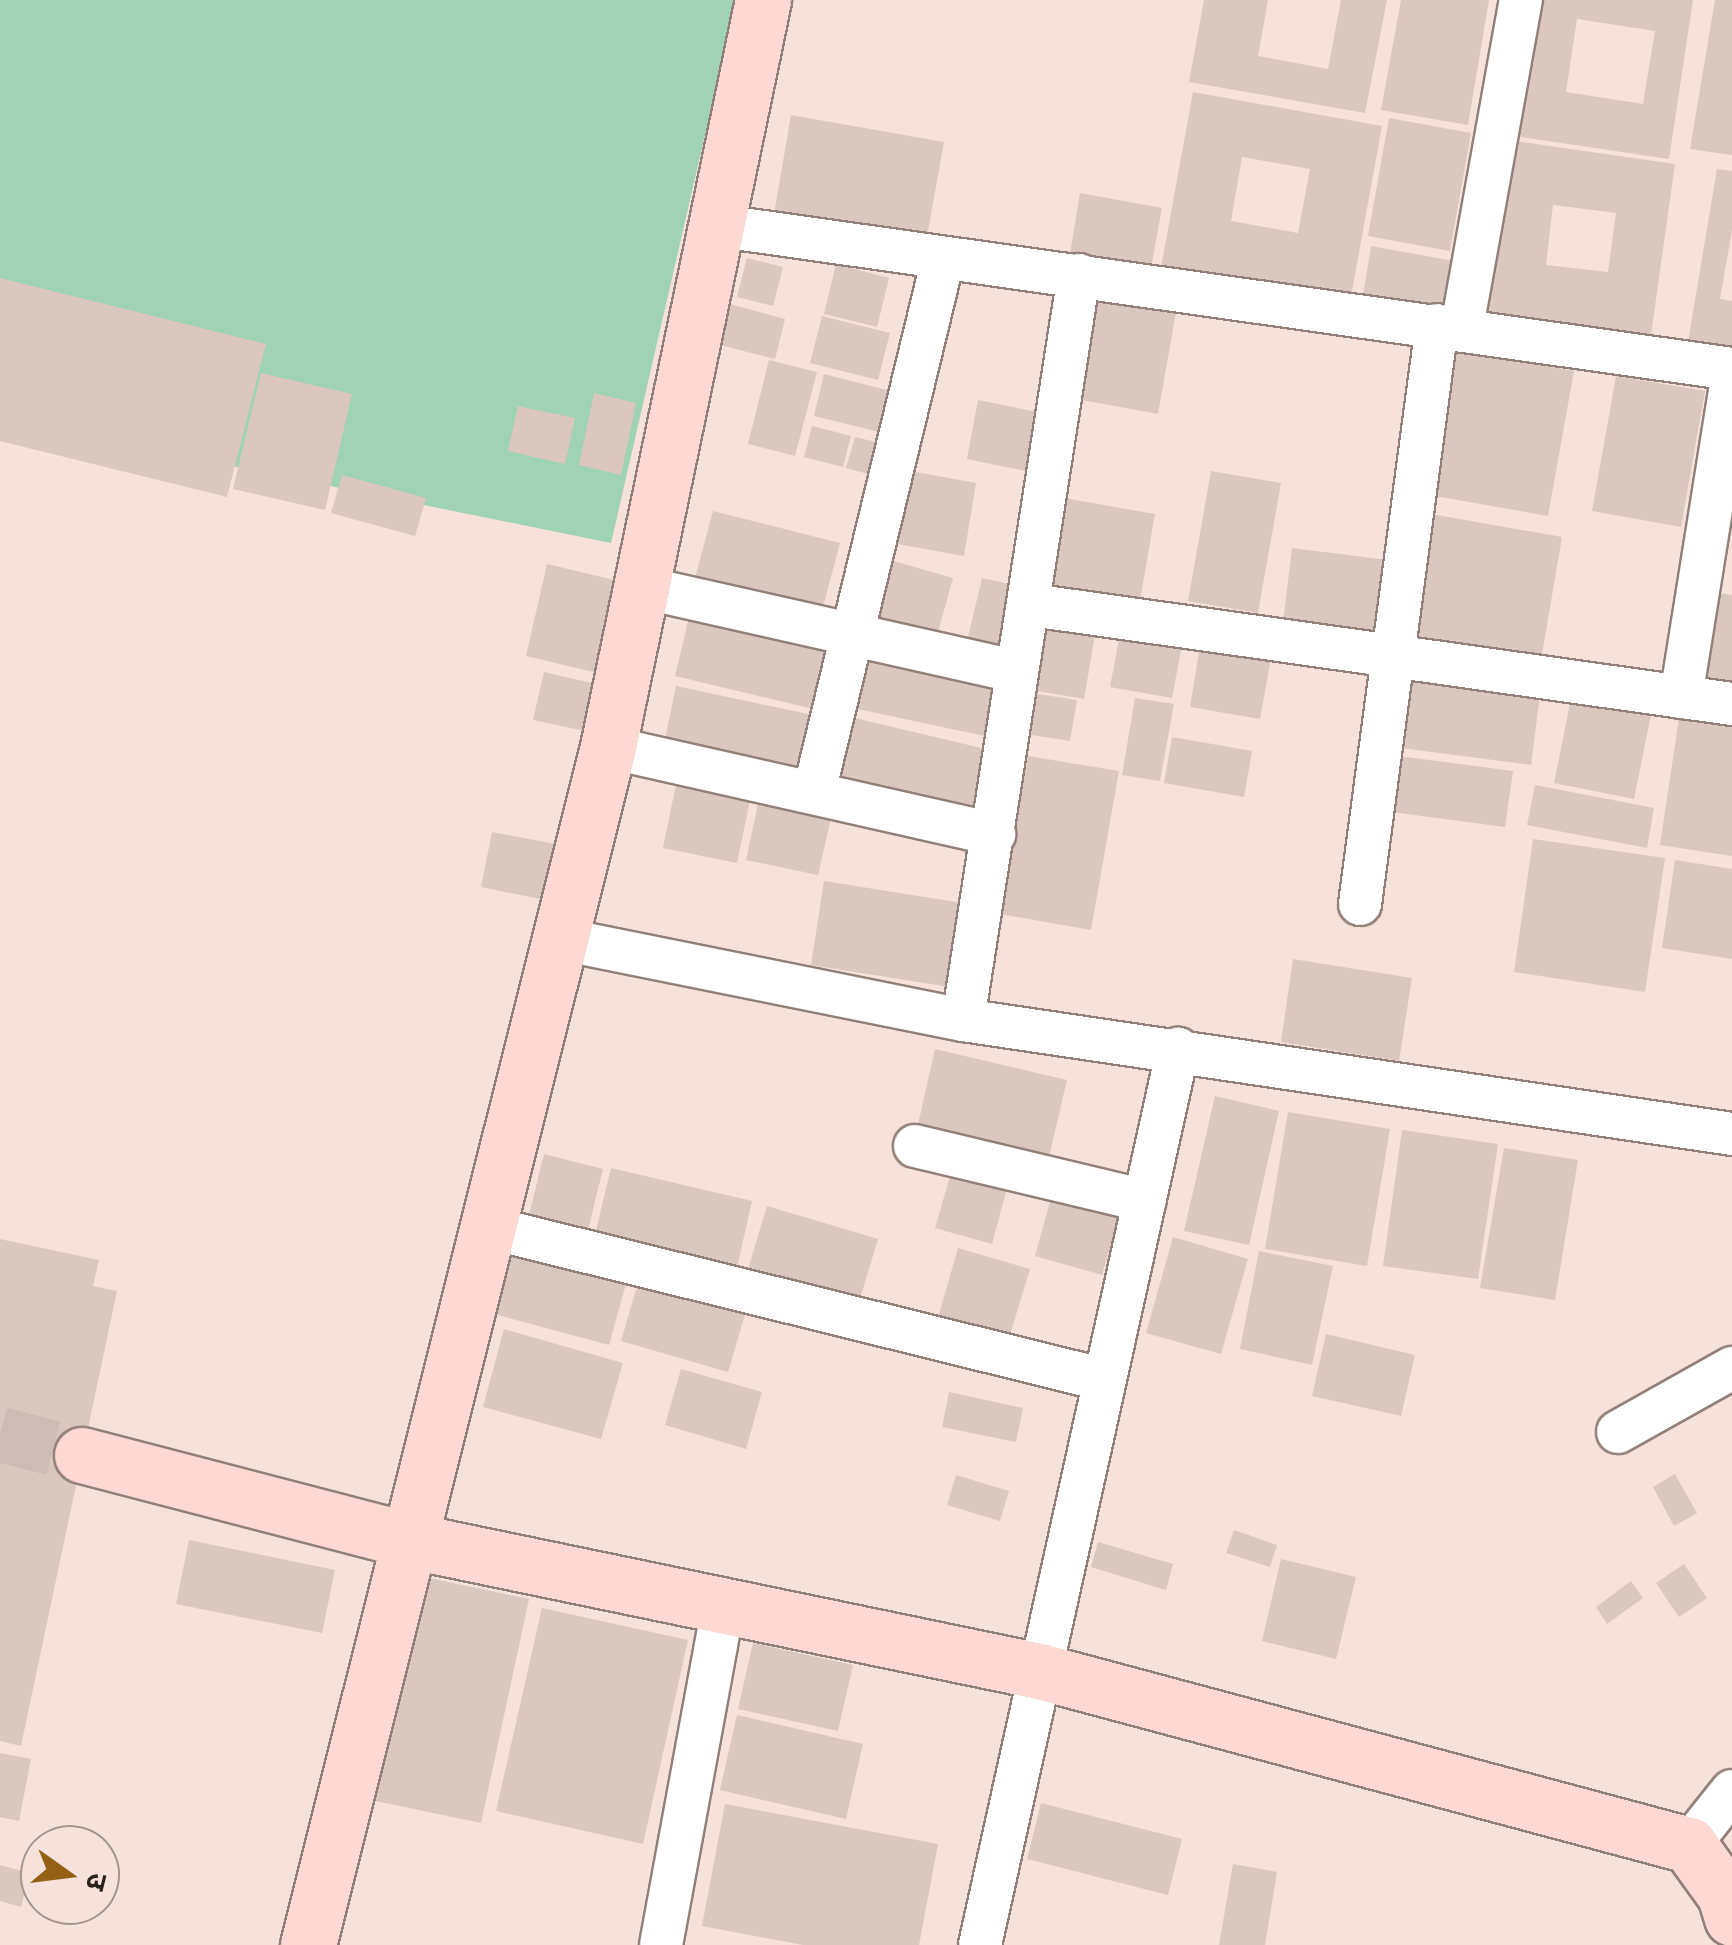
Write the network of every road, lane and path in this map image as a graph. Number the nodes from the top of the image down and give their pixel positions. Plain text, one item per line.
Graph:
1 (763, 0) edge
2 (1521, 0) edge
3 (714, 224) junction
4 (943, 258) junction
5 (1079, 275) junction
6 (1450, 326) junction
7 (1732, 369) edge
8 (1732, 380) edge
9 (641, 587) junction
10 (1031, 605) junction
11 (854, 636) junction
12 (1390, 658) junction
13 (1014, 671) junction
14 (1681, 697) junction
15 (1732, 704) edge
16 (608, 748) junction
17 (814, 792) junction
18 (994, 834) junction
19 (1360, 904) dead end
20 (556, 938) junction
21 (963, 1020) junction
22 (1178, 1049) junction
23 (1732, 1134) edge
24 (915, 1146) dead end
25 (1145, 1201) junction
26 (487, 1227) junction
27 (1732, 1368) edge
28 (1101, 1379) junction
29 (1618, 1432) dead end
30 (82, 1455) tunnel mouth
31 (412, 1541) junction
32 (724, 1603) junction
33 (1039, 1671) junction
34 (1732, 1791) edge
35 (1689, 1846) junction
36 (1732, 1918) edge
37 (308, 1945) edge
38 (661, 1945) edge
39 (980, 1945) edge

1 - 3 street
2 - 6 street
3 - 4 street
3 - 9 street
4 - 5 street
4 - 11 street
5 - 6 street
5 - 10 street
6 - 7 street
6 - 12 street
8 - 14 street
9 - 11 street
9 - 16 street
10 - 12 street
10 - 13 street
11 - 13 street
11 - 17 street
12 - 14 street
12 - 19 street
13 - 18 street
14 - 15 street
16 - 17 street
16 - 20 street
17 - 18 street
18 - 21 street
20 - 21 street
20 - 26 street
21 - 22 street
22 - 23 street
22 - 25 street
24 - 25 street
25 - 28 street
26 - 28 street
26 - 31 street
27 - 29 street
28 - 33 street
30 - 31 street
31 - 32 street
31 - 37 street
32 - 33 street
32 - 38 street
33 - 35 street
33 - 39 street
34 - 35 street
35 - 36 street

